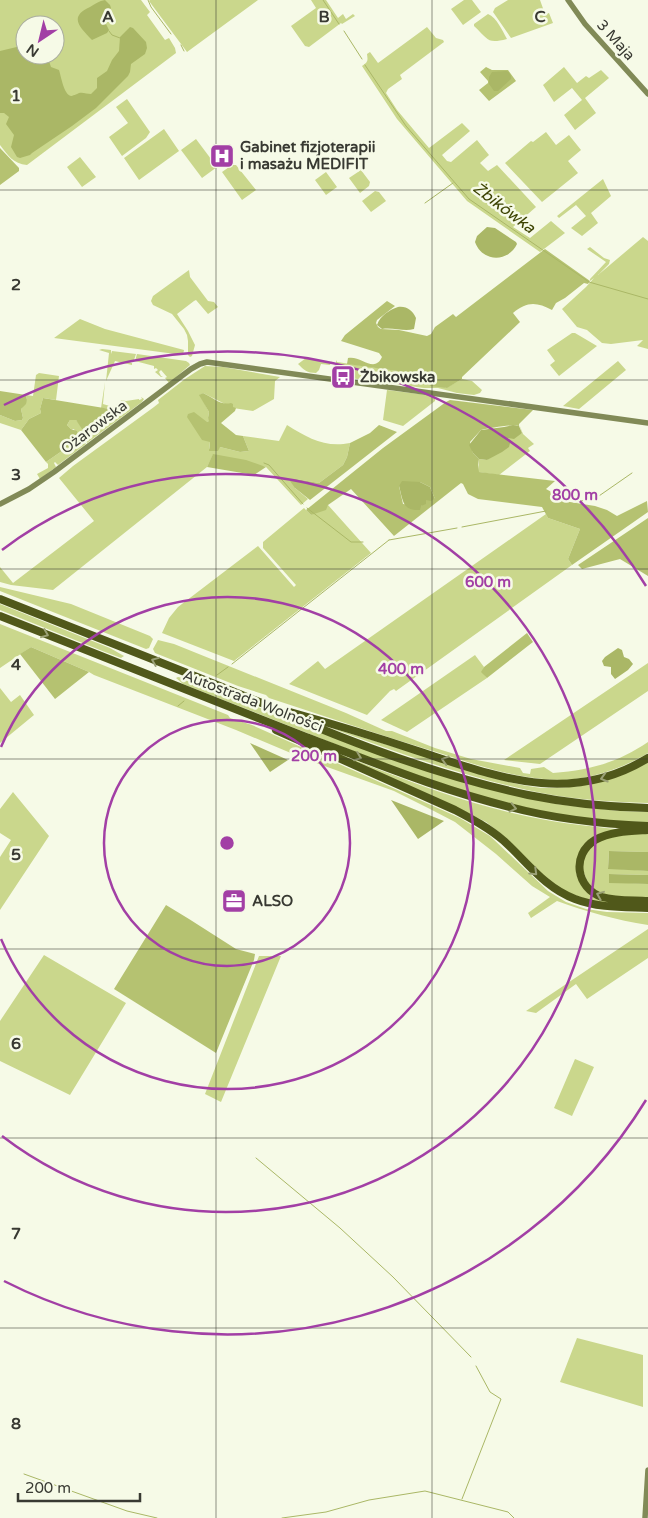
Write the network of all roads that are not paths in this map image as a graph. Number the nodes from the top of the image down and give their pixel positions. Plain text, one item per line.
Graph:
1 (568, 0) edge
2 (648, 94) edge
3 (648, 423) edge
4 (0, 504) edge
5 (0, 599) edge
6 (0, 616) edge
7 (265, 704) junction
8 (231, 708) junction
9 (648, 758) edge
10 (648, 808) edge
11 (648, 826) edge
12 (648, 830) edge
13 (648, 901) edge
14 (648, 908) edge
15 (648, 1470) edge
16 (645, 1518) edge

1 - 2 main road, 3 Maja
3 - 4 main road, Ożarowska
7 -> 5 highway, Autostrada Wolności
6 -> 8 highway, Autostrada Wolności
9 -> 7 highway
7 - 10 highway, Autostrada Wolności
8 -> 11 highway, Autostrada Wolności
8 -> 14 highway
13 -> 12 highway
15 - 16 main road

